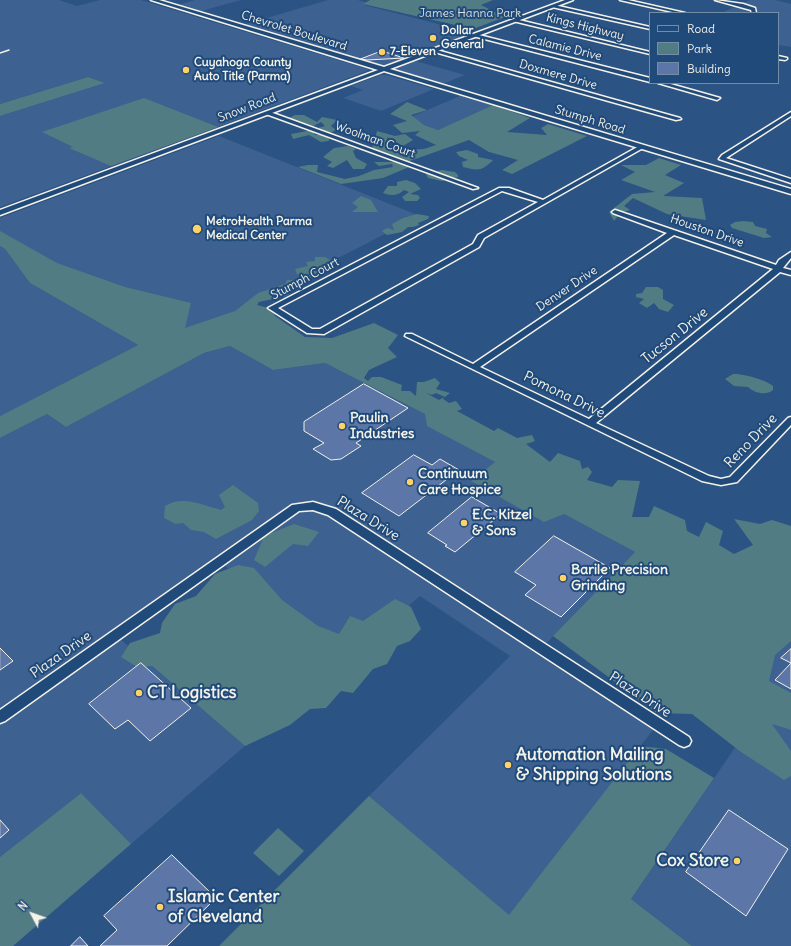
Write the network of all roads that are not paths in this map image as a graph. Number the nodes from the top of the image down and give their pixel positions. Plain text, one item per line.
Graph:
1 (154, 0) edge
2 (570, 0) edge
3 (622, 0) edge
4 (717, 0) edge
5 (554, 6) junction
6 (678, 12) edge
7 (753, 12) edge
8 (515, 20) junction
9 (649, 28) edge
10 (475, 35) junction
11 (433, 50) junction
12 (649, 53) edge
13 (779, 57) edge
14 (785, 59) dead end
15 (382, 70) junction
16 (649, 80) edge
17 (665, 84) edge
18 (718, 98) dead end
19 (268, 113) junction
20 (791, 114) edge
21 (678, 119) dead end
22 (641, 147) junction
23 (791, 181) edge
24 (475, 188) dead end
25 (791, 192) edge
26 (543, 202) junction
27 (615, 212) dead end
28 (0, 213) edge
29 (673, 232) junction
30 (791, 254) edge
31 (791, 265) edge
32 (778, 269) junction
33 (791, 273) edge
34 (409, 336) dead end
35 (474, 367) junction
36 (791, 420) edge
37 (590, 423) junction
38 (706, 479) joint
39 (0, 716) edge
40 (684, 741) dead end

1 - 15 main road, Chevrolet Boulevard
2 - 5 main road, Snow Road
3 - 6 street
4 - 7 street
5 - 8 main road, Snow Road
5 - 9 street
8 - 10 main road, Snow Road
8 - 12 street, Kings Highway
10 - 11 main road, Snow Road
10 - 16 street, Calamie Drive
11 - 15 main road, Snow Road
11 - 21 street, Doxmere Drive
13 - 14 street
15 - 19 main road, Snow Road
15 - 22 main road, Stumph Road
17 - 18 street
19 - 24 street, Woolman Court
19 - 28 main road, Snow Road
20 - 23 street
22 - 25 main road, Stumph Road
22 - 26 street, Stumph Court
26 - 26 street, Stumph Court
27 - 29 street, Houston Drive
29 - 32 street, Houston Drive
29 - 35 street, Denver Drive
30 - 32 street, Tucson Drive
31 - 32 street, Tucson Drive
32 - 33 street, Houston Drive
32 - 37 street, Tucson Drive
34 - 35 street, Pomona Drive
35 - 37 street, Pomona Drive
36 - 38 street, Reno Drive
37 - 38 street, Pomona Drive
39 - 40 street, Plaza Drive

